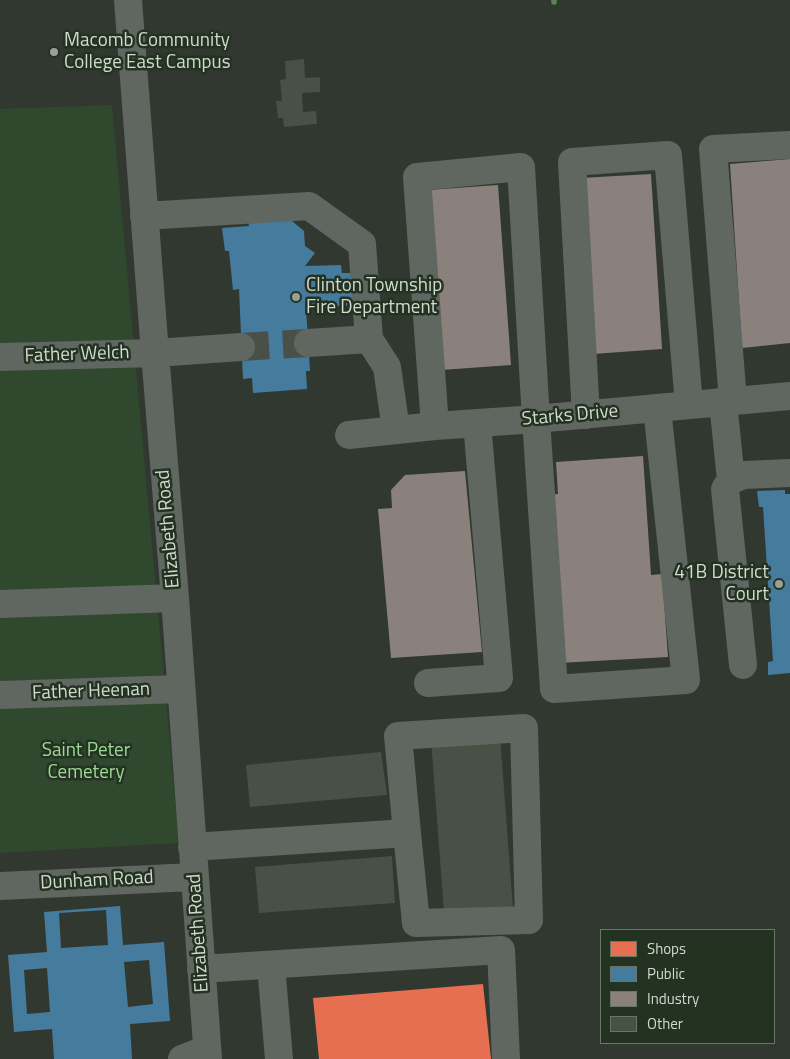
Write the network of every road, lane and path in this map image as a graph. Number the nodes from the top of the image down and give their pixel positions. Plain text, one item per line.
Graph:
1 (128, 0) edge
2 (790, 145) edge
3 (144, 216) junction
4 (369, 339) junction
5 (308, 343) tunnel mouth
6 (241, 347) tunnel mouth
7 (154, 353) junction
8 (0, 357) edge
9 (790, 396) edge
10 (728, 402) junction
11 (688, 405) junction
12 (657, 408) junction
13 (586, 414) junction
14 (536, 419) junction
15 (477, 423) junction
16 (435, 426) junction
17 (396, 430) junction
18 (350, 436) dead end
19 (790, 473) edge
20 (731, 480) junction
21 (175, 598) junction
22 (0, 604) edge
23 (743, 665) dead end
24 (428, 683) dead end
25 (181, 689) junction
26 (0, 695) edge
27 (407, 833) junction
28 (192, 847) junction
29 (194, 877) junction
30 (0, 886) edge
31 (272, 964) junction
32 (201, 969) junction
33 (207, 1054) edge
34 (182, 1059) edge
35 (279, 1059) edge
36 (506, 1059) edge

1 - 3 street, Elizabeth Road
2 - 10 street
3 - 4 street
3 - 7 street, Elizabeth Road
4 - 5 street
4 - 17 street
6 - 7 street, Father Welch
7 - 8 street, Father Welch
7 - 21 street, Elizabeth Road
9 - 10 street, Starks Drive
10 - 11 street, Starks Drive
10 - 20 street
11 - 12 street, Starks Drive
11 - 13 street
12 - 13 street, Starks Drive
12 - 14 street
13 - 14 street, Starks Drive
14 - 15 street, Starks Drive
14 - 16 street
15 - 16 street, Starks Drive
15 - 24 street
16 - 17 street, Starks Drive
17 - 18 street, Starks Drive
19 - 20 street
20 - 23 street
21 - 22 street
21 - 25 street, Elizabeth Road
25 - 26 street, Father Heenan
25 - 28 street, Elizabeth Road
27 - 27 street
27 - 28 street
28 - 29 street, Elizabeth Road
29 - 30 street, Dunham Road
29 - 32 street, Elizabeth Road
31 - 32 street
31 - 35 street
31 - 36 street
32 - 33 street, Elizabeth Road
33 - 34 street

